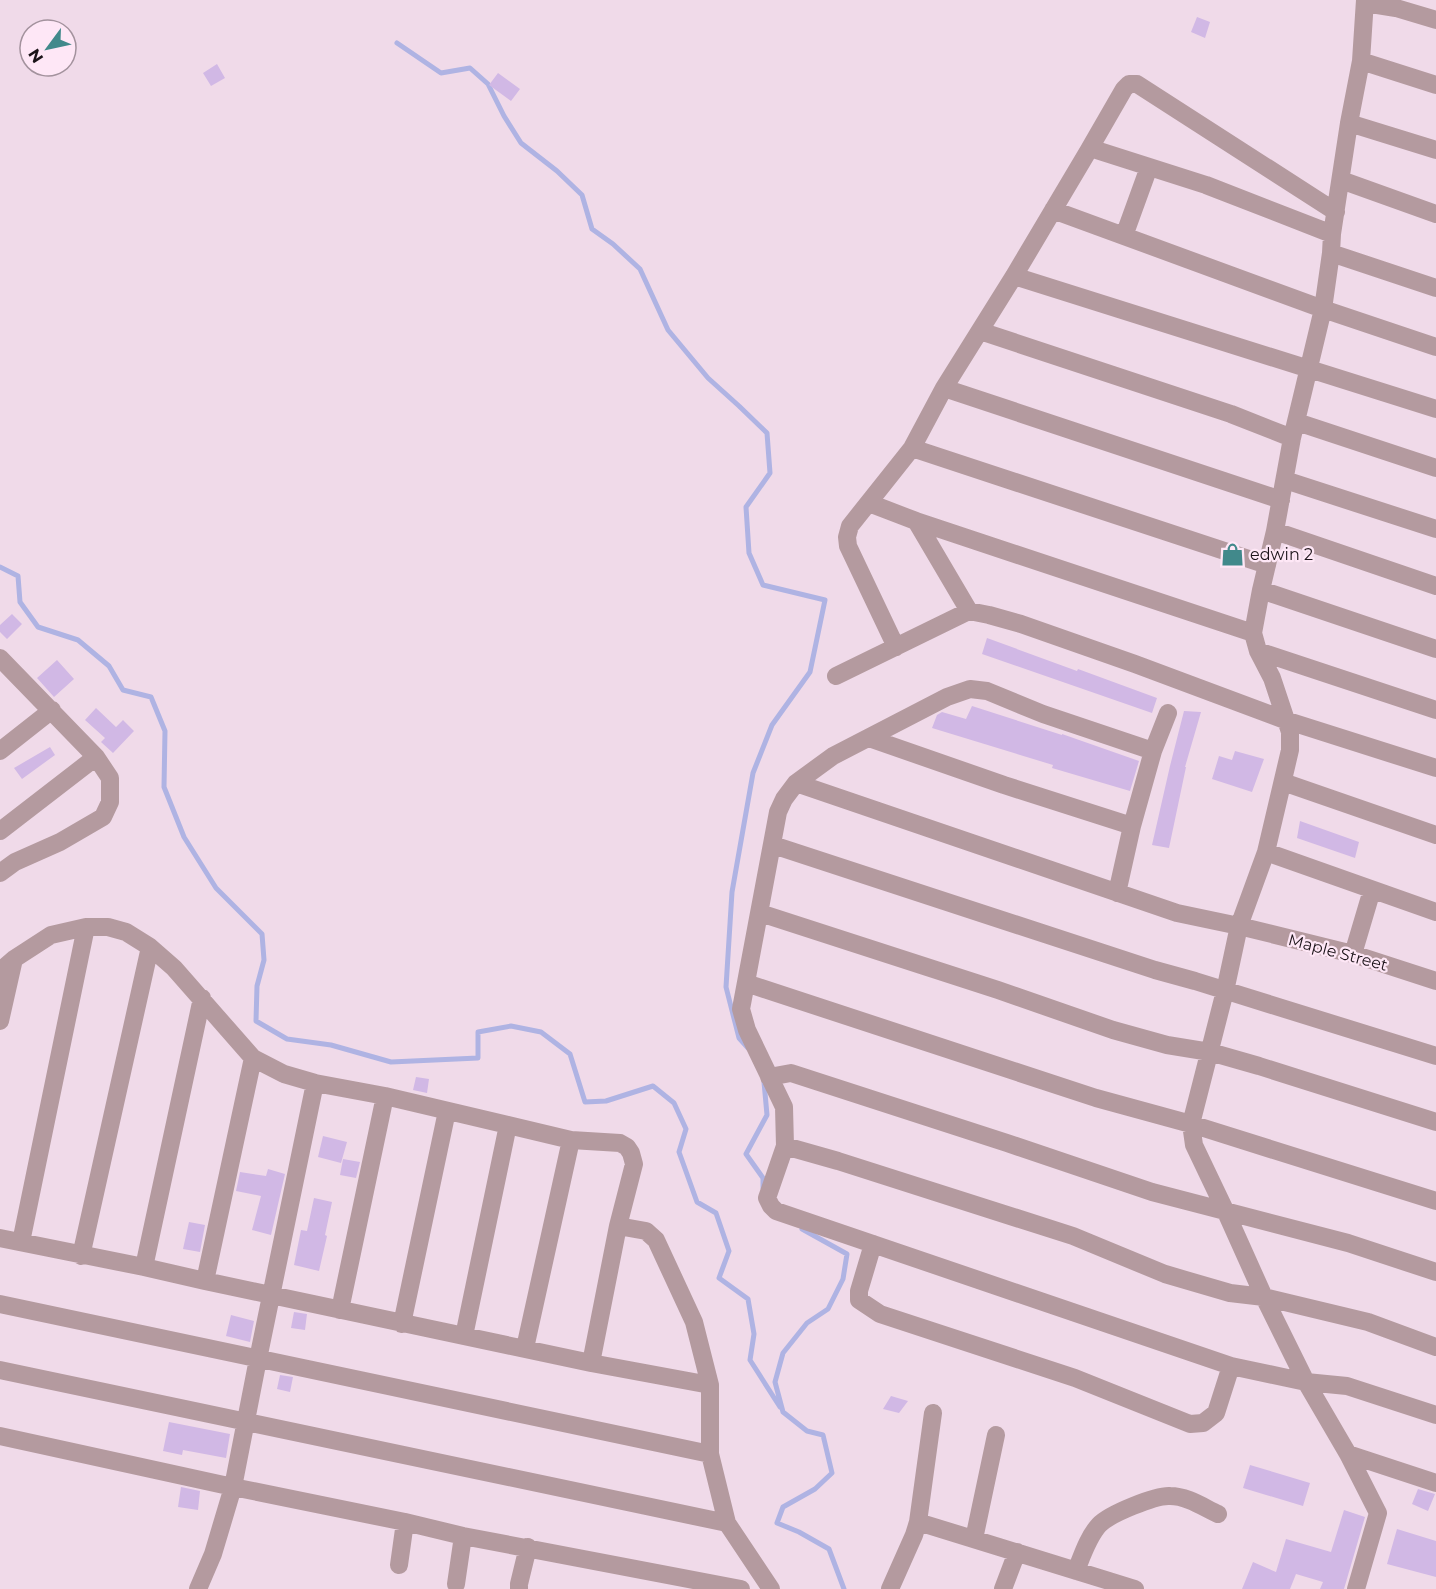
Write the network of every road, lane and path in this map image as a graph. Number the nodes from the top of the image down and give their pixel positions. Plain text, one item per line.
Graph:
1 (1365, 2) edge
2 (1436, 20) edge
3 (1361, 61) junction
4 (1436, 86) edge
5 (1349, 123) junction
6 (1090, 148) junction
7 (1436, 150) edge
8 (1149, 166) junction
9 (1341, 180) junction
10 (1053, 210) junction
11 (1336, 212) junction
12 (1436, 214) edge
13 (1332, 234) junction
14 (1124, 236) junction
15 (1331, 253) junction
16 (1014, 276) junction
17 (1436, 288) edge
18 (1323, 309) junction
19 (980, 331) junction
20 (1436, 347) edge
21 (1308, 368) junction
22 (944, 388) junction
23 (1436, 409) edge
24 (1295, 430) junction
25 (912, 448) junction
26 (1436, 468) edge
27 (1285, 480) junction
28 (1281, 500) junction
29 (869, 503) junction
30 (916, 521) junction
31 (1436, 529) edge
32 (1275, 531) junction
33 (1267, 565) junction
34 (1436, 586) edge
35 (1261, 590) junction
36 (969, 611) junction
37 (1253, 633) junction
38 (896, 647) junction
39 (1436, 649) edge
40 (1258, 651) junction
41 (2, 664) edge
42 (836, 676) dead end
43 (52, 710) junction
44 (1436, 710) edge
45 (1168, 713) dead end
46 (1285, 720) junction
47 (869, 738) junction
48 (0, 751) edge
49 (1153, 751) junction
50 (96, 757) junction
51 (1436, 768) edge
52 (1283, 782) junction
53 (796, 783) junction
54 (1132, 826) junction
55 (0, 831) edge
56 (1436, 835) edge
57 (773, 845) junction
58 (1266, 852) junction
59 (0, 873) edge
60 (1372, 890) junction
61 (1117, 893) junction
62 (1436, 912) edge
63 (760, 913) junction
64 (1239, 926) junction
65 (86, 927) junction
66 (150, 947) junction
67 (1353, 954) junction
68 (7, 965) edge
69 (1436, 981) edge
70 (746, 983) junction
71 (1225, 991) junction
72 (202, 998) junction
73 (0, 1021) edge
74 (1210, 1052) junction
75 (1436, 1056) edge
76 (253, 1058) junction
77 (769, 1077) junction
78 (315, 1083) junction
79 (385, 1096) junction
80 (447, 1111) junction
81 (1436, 1122) edge
82 (1191, 1124) junction
83 (508, 1125) junction
84 (571, 1140) junction
85 (784, 1146) junction
86 (1436, 1201) edge
87 (1225, 1210) junction
88 (618, 1226) junction
89 (0, 1238) edge
90 (21, 1242) junction
91 (873, 1244) junction
92 (81, 1256) junction
93 (144, 1267) junction
94 (1436, 1272) edge
95 (205, 1281) junction
96 (271, 1295) junction
97 (1264, 1297) junction
98 (0, 1304) edge
99 (340, 1310) junction
100 (402, 1324) junction
101 (464, 1336) junction
102 (1436, 1347) edge
103 (525, 1348) junction
104 (258, 1359) junction
105 (591, 1363) junction
106 (1231, 1366) junction
107 (0, 1370) edge
108 (1306, 1382) junction
109 (710, 1385) junction
110 (933, 1413) dead end
111 (1436, 1415) edge
112 (245, 1421) junction
113 (996, 1435) dead end
114 (0, 1436) edge
115 (710, 1454) junction
116 (1348, 1454) junction
117 (1436, 1483) edge
118 (234, 1487) junction
119 (1218, 1514) dead end
120 (405, 1522) junction
121 (918, 1522) junction
122 (727, 1523) junction
123 (463, 1536) junction
124 (974, 1539) junction
125 (528, 1547) junction
126 (1017, 1552) junction
127 (399, 1565) dead end
128 (1076, 1571) junction
129 (456, 1584) dead end
130 (198, 1589) edge
131 (519, 1589) edge
132 (741, 1589) edge
133 (771, 1589) edge
134 (890, 1589) edge
135 (1003, 1589) edge
136 (1135, 1589) edge
137 (1356, 1589) edge

1 - 2 street
1 - 3 street
3 - 4 street
3 - 5 street
5 - 7 street
5 - 9 street
6 - 8 street
6 - 10 street
6 - 11 street
8 - 13 street
8 - 14 street
9 - 11 street
9 - 12 street
10 - 14 street
10 - 16 street
11 - 13 street
13 - 15 street
14 - 18 street
15 - 17 street
15 - 18 street
16 - 19 street
16 - 21 street
18 - 20 street
18 - 21 street
19 - 22 street
19 - 24 street
21 - 23 street
21 - 24 street
22 - 25 street
22 - 28 street
24 - 26 street
24 - 27 street
25 - 29 street
25 - 33 street
27 - 28 street
27 - 31 street
28 - 32 street
29 - 30 street
29 - 38 street
30 - 36 street
30 - 37 street
32 - 33 street
32 - 34 street
33 - 35 street
35 - 37 street
35 - 39 street
36 - 38 street
36 - 46 street
37 - 40 street
38 - 42 street
40 - 44 street
40 - 46 street
41 - 43 street
43 - 48 street
43 - 50 street
45 - 49 street
46 - 51 street
46 - 52 street
47 - 49 street
47 - 53 street
47 - 54 street
49 - 54 street
50 - 55 street
50 - 59 street
52 - 56 street
52 - 58 street
53 - 57 street
53 - 61 street, Maple Street
54 - 61 street
57 - 63 street
57 - 71 street
58 - 60 street
58 - 64 street
60 - 62 street
60 - 67 street
61 - 64 street, Maple Street
63 - 70 street
63 - 74 street
64 - 67 street, Maple Street
64 - 71 street
65 - 66 street
65 - 68 street
65 - 90 street
66 - 72 street
66 - 92 street
67 - 69 street, Maple Street
68 - 73 street
70 - 77 street
70 - 82 street
71 - 74 street
71 - 75 street
72 - 76 street
72 - 93 street
74 - 81 street
74 - 82 street
76 - 78 street
76 - 95 street
77 - 85 street
77 - 87 street
78 - 79 street
78 - 96 street
79 - 80 street
79 - 99 street
80 - 83 street
80 - 100 street
82 - 86 street
82 - 87 street
83 - 84 street
83 - 101 street
84 - 88 street
84 - 103 street
85 - 91 street
85 - 97 street
87 - 94 street
87 - 97 street
88 - 105 street
88 - 109 street
89 - 90 street
90 - 92 street
91 - 106 street
91 - 106 street
92 - 93 street
93 - 95 street
95 - 96 street
96 - 99 street
96 - 104 street
97 - 102 street
97 - 108 street
98 - 104 street
99 - 100 street
100 - 101 street
101 - 103 street
103 - 105 street
104 - 112 street
104 - 115 street
105 - 109 street
106 - 108 street
107 - 112 street
108 - 111 street
108 - 116 street
109 - 115 street
110 - 121 street
112 - 118 street
112 - 122 street
113 - 124 street
114 - 118 street
115 - 122 street
116 - 117 street
116 - 137 street
118 - 120 street
118 - 130 street
119 - 128 street
120 - 123 street
120 - 127 street
121 - 124 street
121 - 134 street
122 - 133 street
123 - 125 street
123 - 129 street
124 - 126 street
125 - 131 street
125 - 132 street
126 - 128 street
126 - 135 street
128 - 136 street

